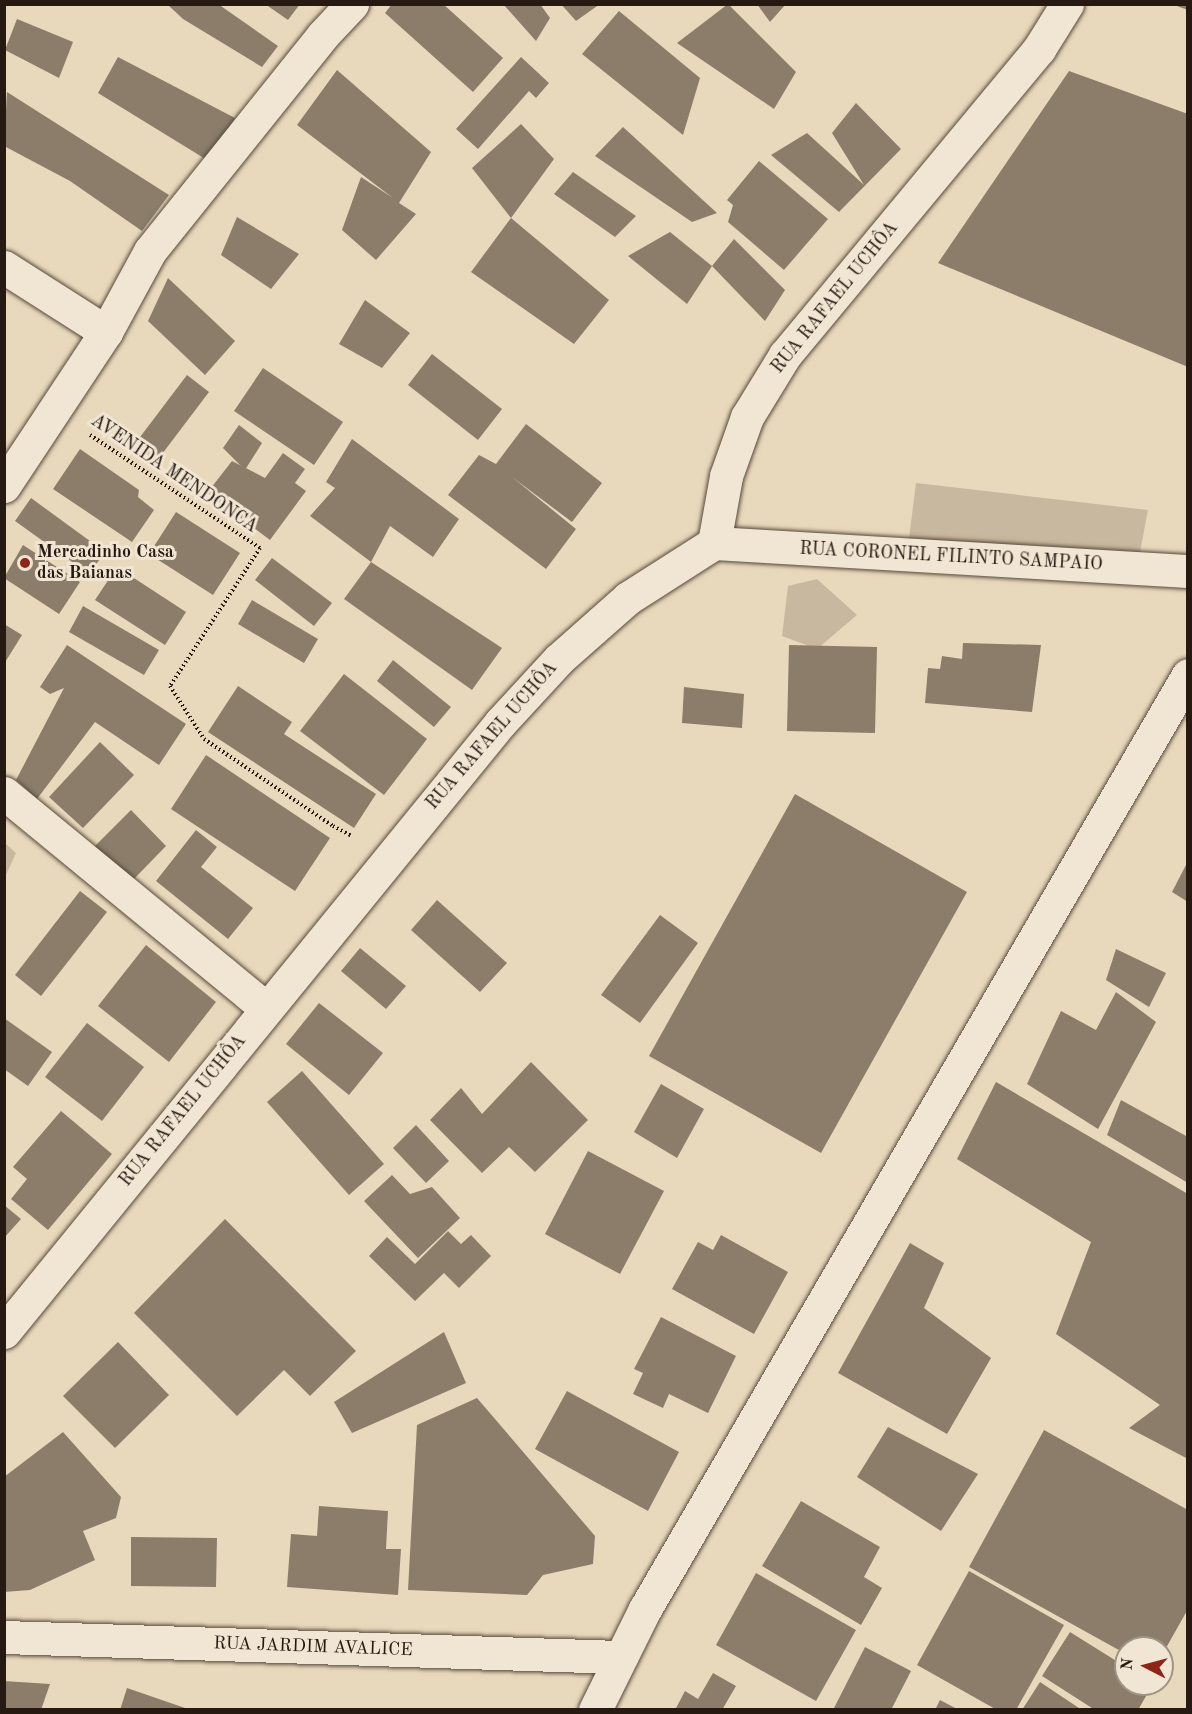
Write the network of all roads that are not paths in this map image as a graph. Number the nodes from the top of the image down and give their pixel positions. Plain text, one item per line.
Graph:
1 (352, 4) edge
2 (1067, 4) edge
3 (4, 267) edge
4 (106, 332) junction
5 (4, 486) edge
6 (714, 543) junction
7 (1188, 571) edge
8 (1188, 675) edge
9 (4, 793) edge
10 (266, 1008) junction
11 (4, 1332) edge
12 (4, 1637) edge
13 (621, 1657) junction
14 (595, 1710) edge

1 - 4 street
2 - 6 street, RUA RAFAEL UCHÔA
3 - 4 street
4 - 5 street
6 - 7 street, RUA CORONEL FILINTO SAMPAIO
6 - 10 street, RUA RAFAEL UCHÔA
8 - 13 street
9 - 10 street
10 - 11 street, RUA RAFAEL UCHÔA
12 - 13 street, RUA JARDIM AVALICE
13 - 14 street

